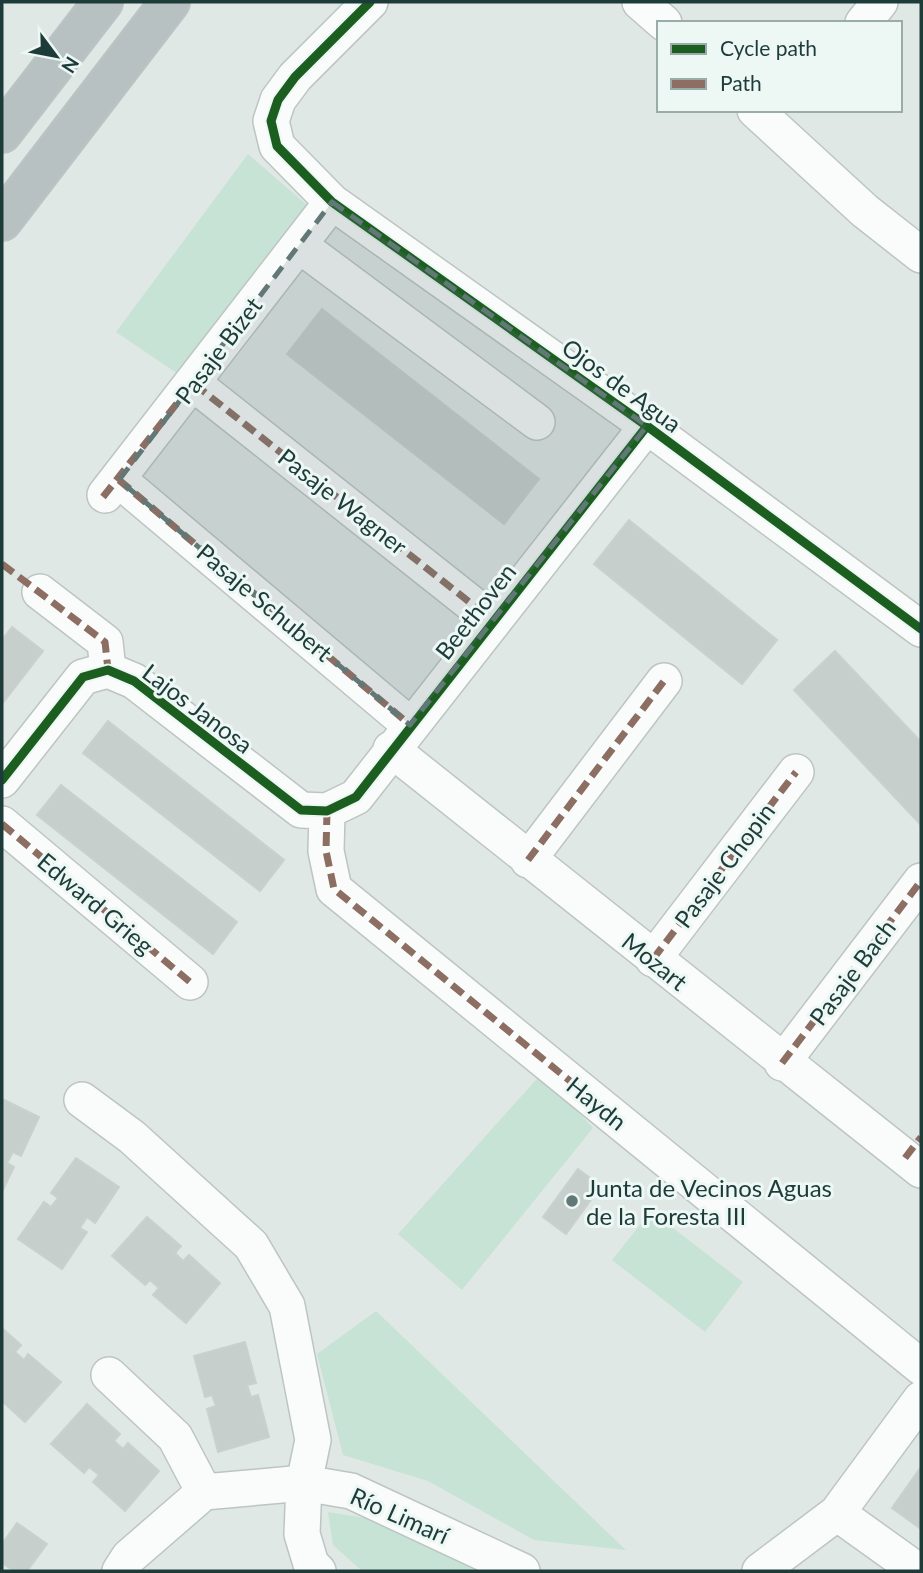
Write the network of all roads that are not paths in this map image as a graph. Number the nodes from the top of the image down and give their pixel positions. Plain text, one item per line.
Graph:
1 (103, 2) edge
2 (170, 2) edge
3 (370, 2) edge
4 (640, 2) edge
5 (880, 2) edge
6 (662, 21) edge
7 (865, 21) edge
8 (774, 117) edge
9 (2, 133) edge
10 (332, 202) junction
11 (2, 220) edge
12 (299, 245) junction
13 (921, 255) edge
14 (194, 383) junction
15 (537, 422) dead end
16 (647, 426) junction
17 (111, 489) joint
18 (40, 592) dead end
19 (492, 620) junction
20 (921, 628) edge
21 (108, 670) junction
22 (664, 681) dead end
23 (400, 737) junction
24 (796, 772) dead end
25 (2, 780) edge
26 (327, 810) junction
27 (2, 824) edge
28 (528, 860) junction
29 (921, 881) edge
30 (653, 959) junction
31 (190, 982) dead end
32 (782, 1063) junction
33 (82, 1100) dead end
34 (916, 1155) edge
35 (921, 1367) edge
36 (109, 1375) dead end
37 (921, 1399) edge
38 (304, 1483) junction
39 (204, 1492) junction
40 (836, 1513) junction
41 (124, 1564) edge
42 (318, 1571) edge
43 (522, 1571) edge
44 (760, 1571) edge
45 (918, 1571) edge

1 - 9 highway
2 - 11 highway
3 - 10 street, Ojos de Agua
4 - 6 street
5 - 7 street
8 - 13 street
10 - 12 street, Pasaje Bizet
10 - 16 street, Ojos de Agua
12 - 14 street, Pasaje Bizet
12 - 15 street
14 - 17 street, Pasaje Bizet
14 - 19 street, Pasaje Wagner
16 - 19 street, Beethoven
16 - 20 street, Ojos de Agua
17 - 23 street, Pasaje Schubert
18 - 21 street
19 - 23 street, Beethoven
21 - 25 street, Lajos Janosa
21 - 26 street, Lajos Janosa
22 - 28 street
23 - 26 street, Beethoven
23 - 28 street, Mozart
24 - 30 street, Pasaje Chopin
26 - 35 street, Haydn
27 - 31 street, Edward Grieg
28 - 30 street, Mozart
29 - 32 street, Pasaje Bach
30 - 32 street, Mozart
32 - 34 street, Mozart
33 - 38 street
36 - 39 street
37 - 40 street
38 - 39 street, Río Limarí
38 - 42 street
38 - 43 street, Río Limarí
39 - 41 street
40 - 44 street
40 - 45 street

